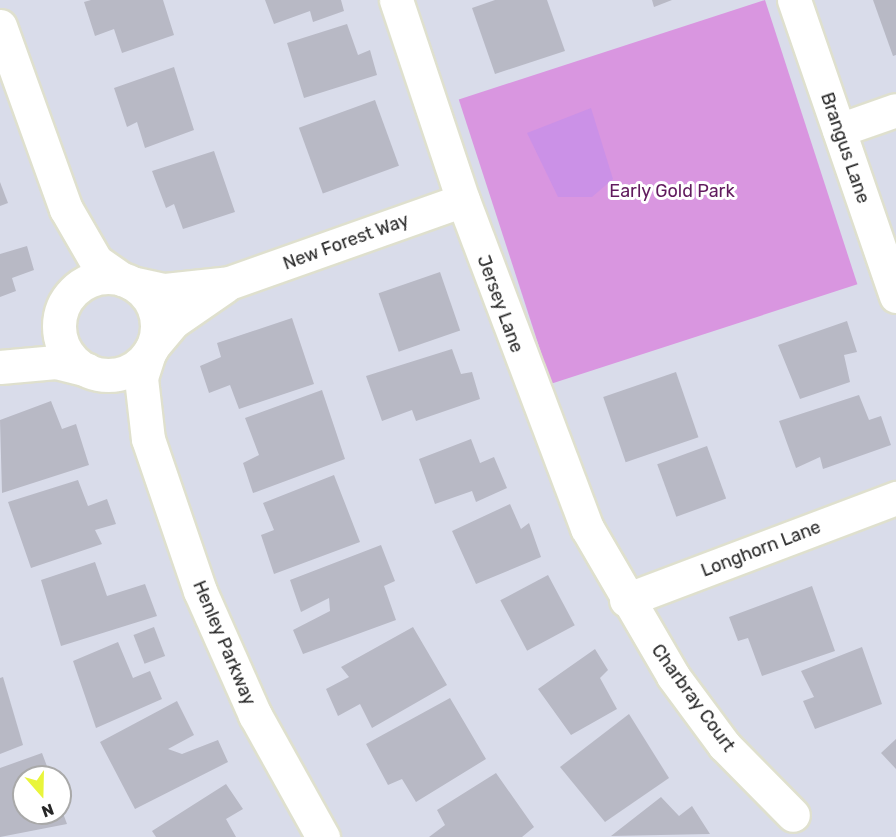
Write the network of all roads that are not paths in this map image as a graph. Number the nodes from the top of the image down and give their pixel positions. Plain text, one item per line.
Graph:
1 (396, 0) edge
2 (794, 0) edge
3 (0, 26) edge
4 (896, 110) edge
5 (839, 129) junction
6 (463, 200) junction
7 (66, 209) junction
8 (127, 281) junction
9 (229, 283) junction
10 (896, 296) edge
11 (63, 308) junction
12 (151, 350) junction
13 (0, 362) edge
14 (0, 367) edge
15 (91, 371) junction
16 (147, 439) junction
17 (896, 498) edge
18 (626, 600) junction
19 (793, 815) dead end
20 (323, 837) edge

1 - 6 street, Jersey Lane
2 - 5 street, Brangus Lane
3 - 7 street
4 - 5 street
5 - 10 street, Brangus Lane
6 - 9 street, New Forest Way
6 - 18 street, Jersey Lane
7 - 8 street
7 - 11 street
8 - 9 street, New Forest Way
8 - 11 street
8 - 12 street
9 - 12 street, New Forest Way
11 - 13 street
11 - 15 street
12 - 15 street
12 - 16 street
14 - 15 street
15 - 16 street
16 - 20 street, Henley Parkway
17 - 18 street, Longhorn Lane
18 - 19 street, Charbray Court

